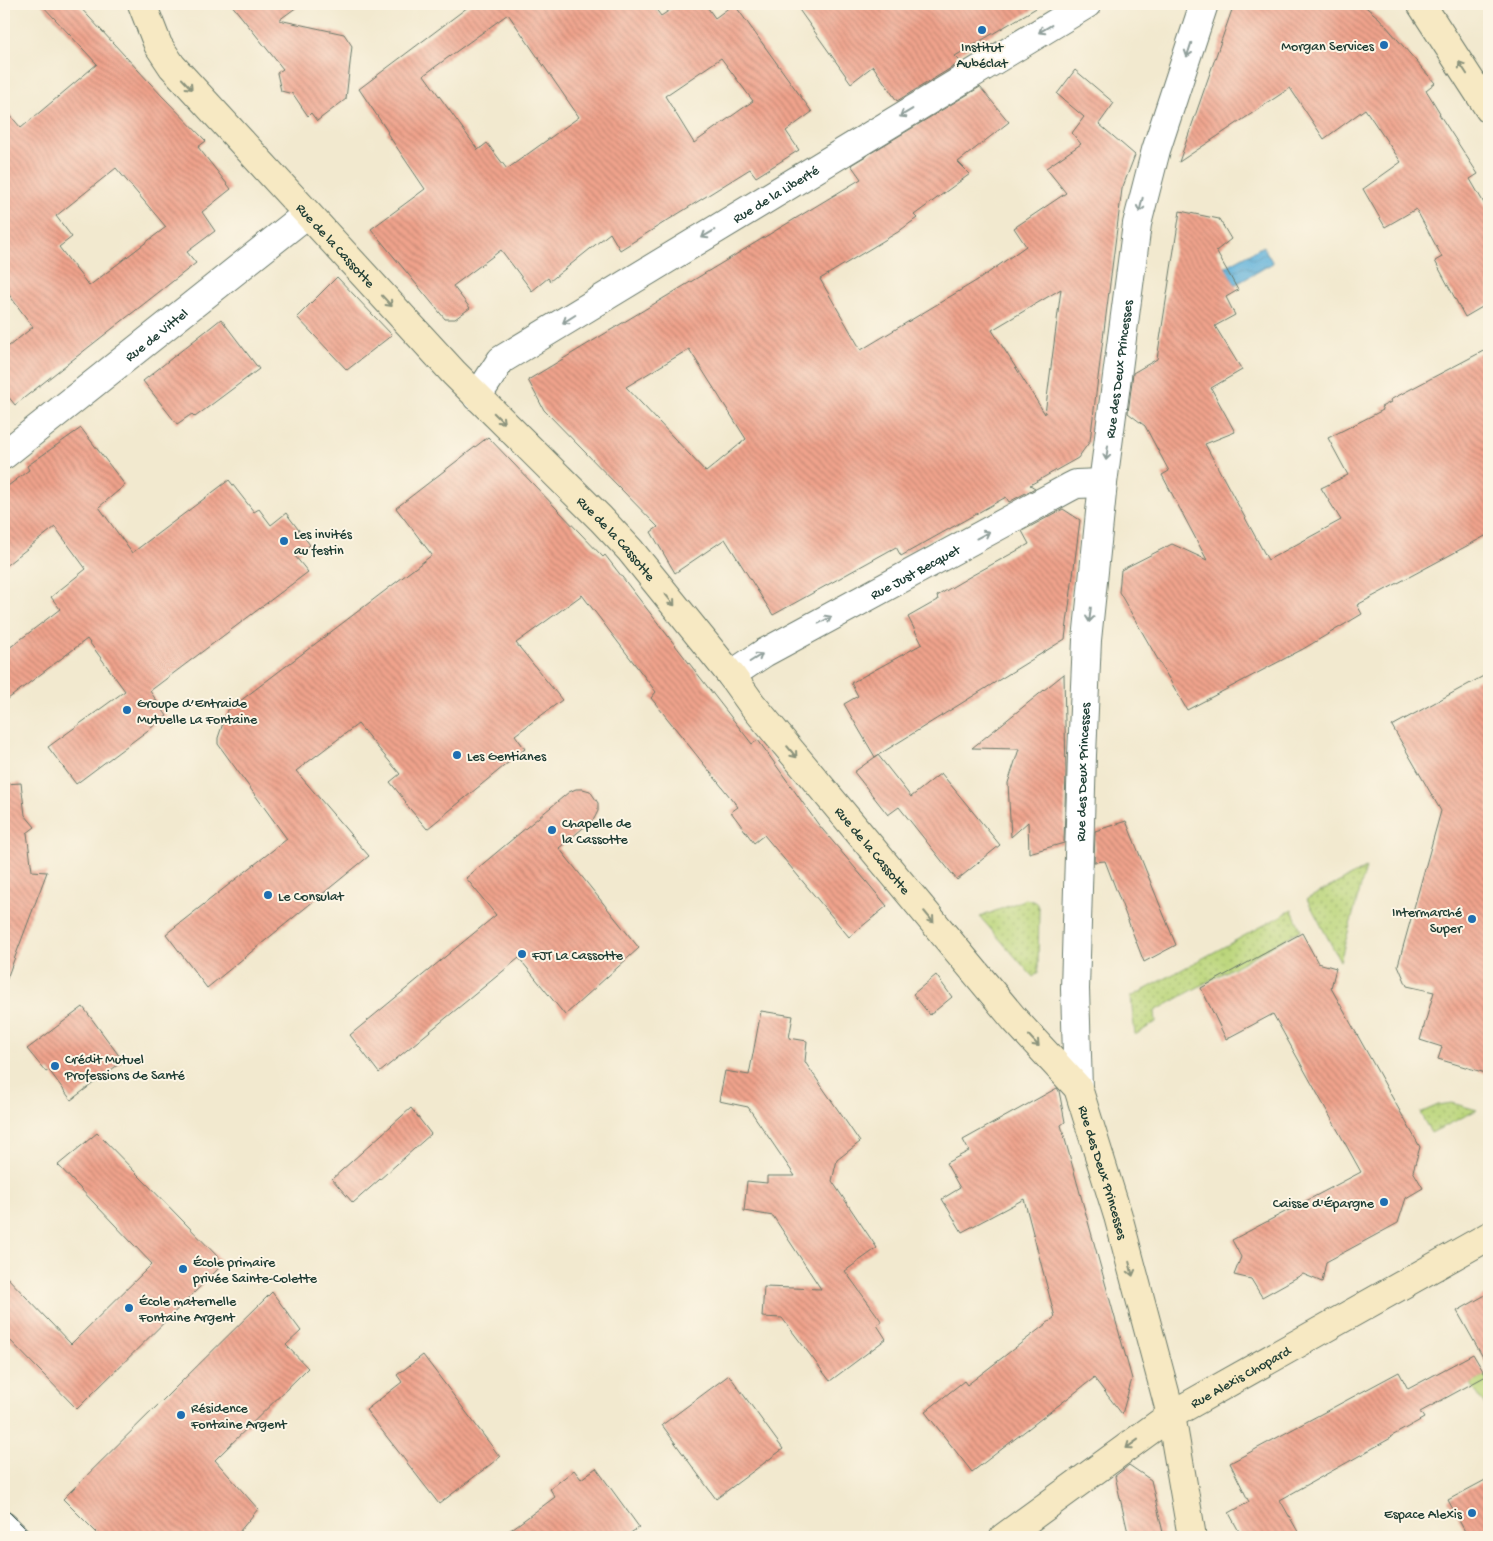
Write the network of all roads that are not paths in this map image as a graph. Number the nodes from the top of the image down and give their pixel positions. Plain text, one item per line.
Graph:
1 (142, 4) edge
2 (1087, 4) edge
3 (1204, 4) edge
4 (1421, 4) edge
5 (1489, 109) edge
6 (306, 214) junction
7 (477, 397) junction
8 (4, 454) edge
9 (1103, 483) junction
10 (731, 675) junction
11 (1078, 1088) junction
12 (1489, 1236) edge
13 (1171, 1415) junction
14 (4, 1526) edge
15 (15, 1537) edge
16 (1004, 1537) edge
17 (1192, 1537) edge

1 -> 6 main road, Rue de la Cassotte
2 -> 7 street, Rue de la Liberté
3 -> 9 street, Rue des Deux Princesses
5 -> 4 main road
6 -> 7 main road, Rue de la Cassotte
6 - 8 street, Rue de Vittel
7 -> 10 main road, Rue de la Cassotte
10 -> 9 street, Rue Just Becquet
9 -> 11 street, Rue des Deux Princesses
10 -> 11 main road, Rue de la Cassotte
11 -> 13 main road, Rue des Deux Princesses
12 - 13 main road, Rue Alexis Chopard
13 -> 16 main road, Rue Alexis Chopard
13 - 17 main road, Rue des Deux Princesses
14 - 15 street

